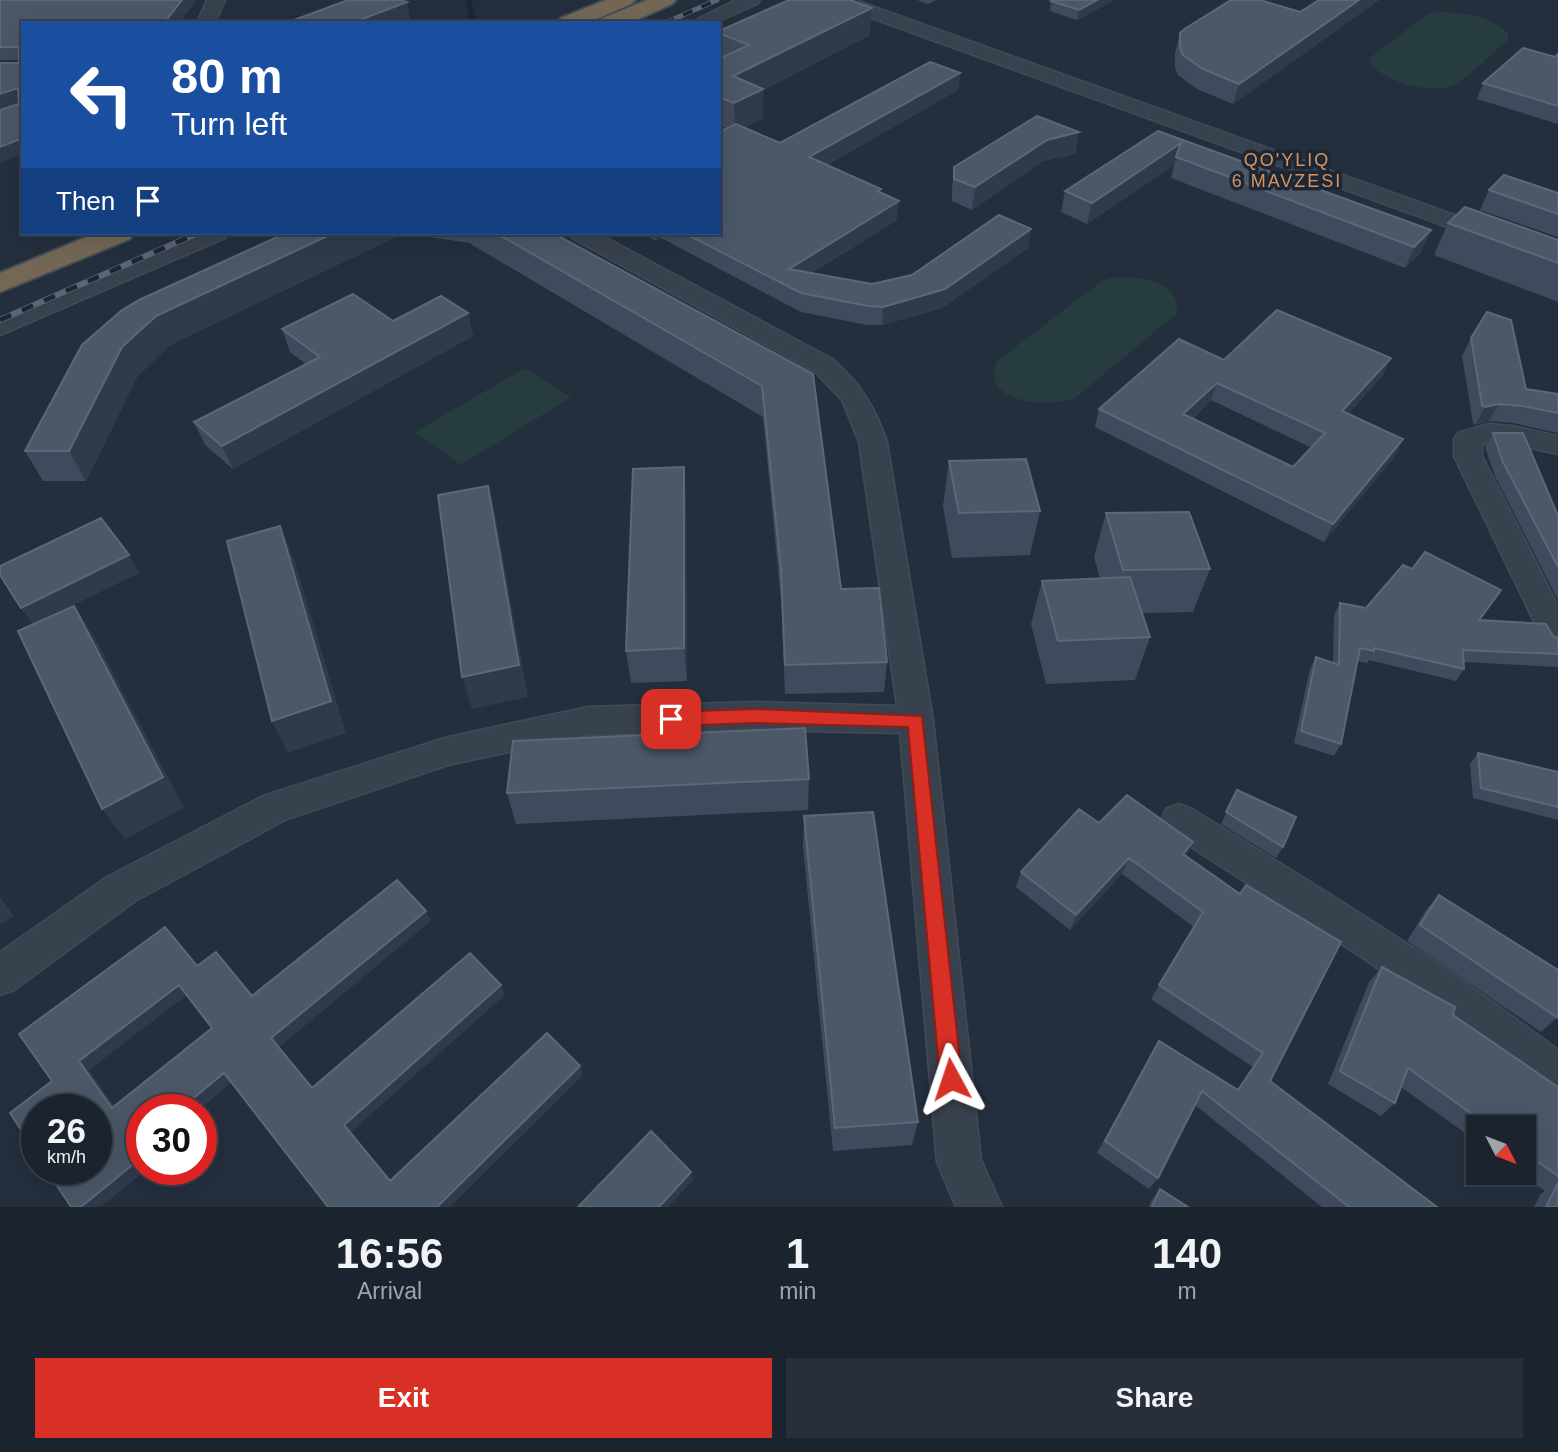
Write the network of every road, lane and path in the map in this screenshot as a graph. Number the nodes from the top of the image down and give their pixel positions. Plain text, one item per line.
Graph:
1 (216, 0) edge
2 (624, 0) edge
3 (751, 0) edge
4 (839, 0) edge
5 (661, 1) edge
6 (207, 21) edge
7 (574, 21) edge
8 (616, 21) edge
9 (704, 21) edge
10 (53, 235) edge
11 (115, 235) edge
12 (212, 235) edge
13 (584, 235) edge
14 (0, 257) edge
15 (1558, 260) edge
16 (0, 283) edge
17 (0, 327) edge
18 (1558, 444) edge
19 (1558, 638) edge
20 (916, 720) junction
21 (1179, 820) dead end
22 (0, 975) edge
23 (1558, 1077) edge
24 (979, 1207) edge

1 - 6 street
2 - 7 highway
3 - 9 street
4 - 15 street
5 - 8 highway
10 - 14 highway
11 - 16 highway
12 - 17 street
13 - 20 street
18 - 19 street
20 - 22 street
20 - 24 street
21 - 23 street

